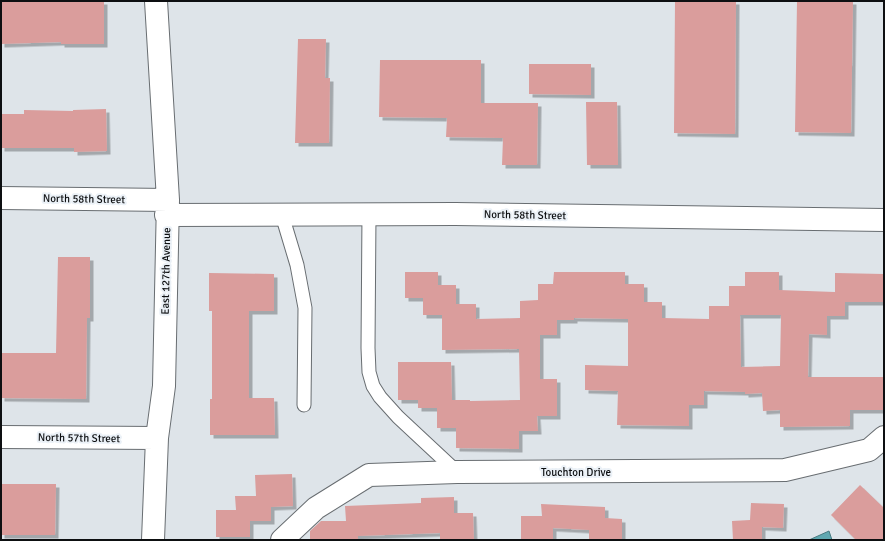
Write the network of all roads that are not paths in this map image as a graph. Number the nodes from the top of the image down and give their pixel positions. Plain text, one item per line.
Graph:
1 (156, 1) edge
2 (1, 198) edge
3 (167, 208) junction
4 (369, 214) junction
5 (282, 215) junction
6 (884, 220) edge
7 (304, 405) dead end
8 (1, 437) edge
9 (157, 438) junction
10 (879, 449) edge
11 (457, 472) junction
12 (154, 540) edge
13 (282, 540) edge

1 - 3 street, East 127th Avenue
2 - 3 street, North 58th Street
3 - 5 street, North 58th Street
3 - 9 street, East 127th Avenue
4 - 5 street, North 58th Street
4 - 6 street, North 58th Street
4 - 11 lane
5 - 7 lane
8 - 9 street, North 57th Street
9 - 12 street, East 127th Avenue
10 - 11 street, Touchton Drive
11 - 13 street, Touchton Drive

